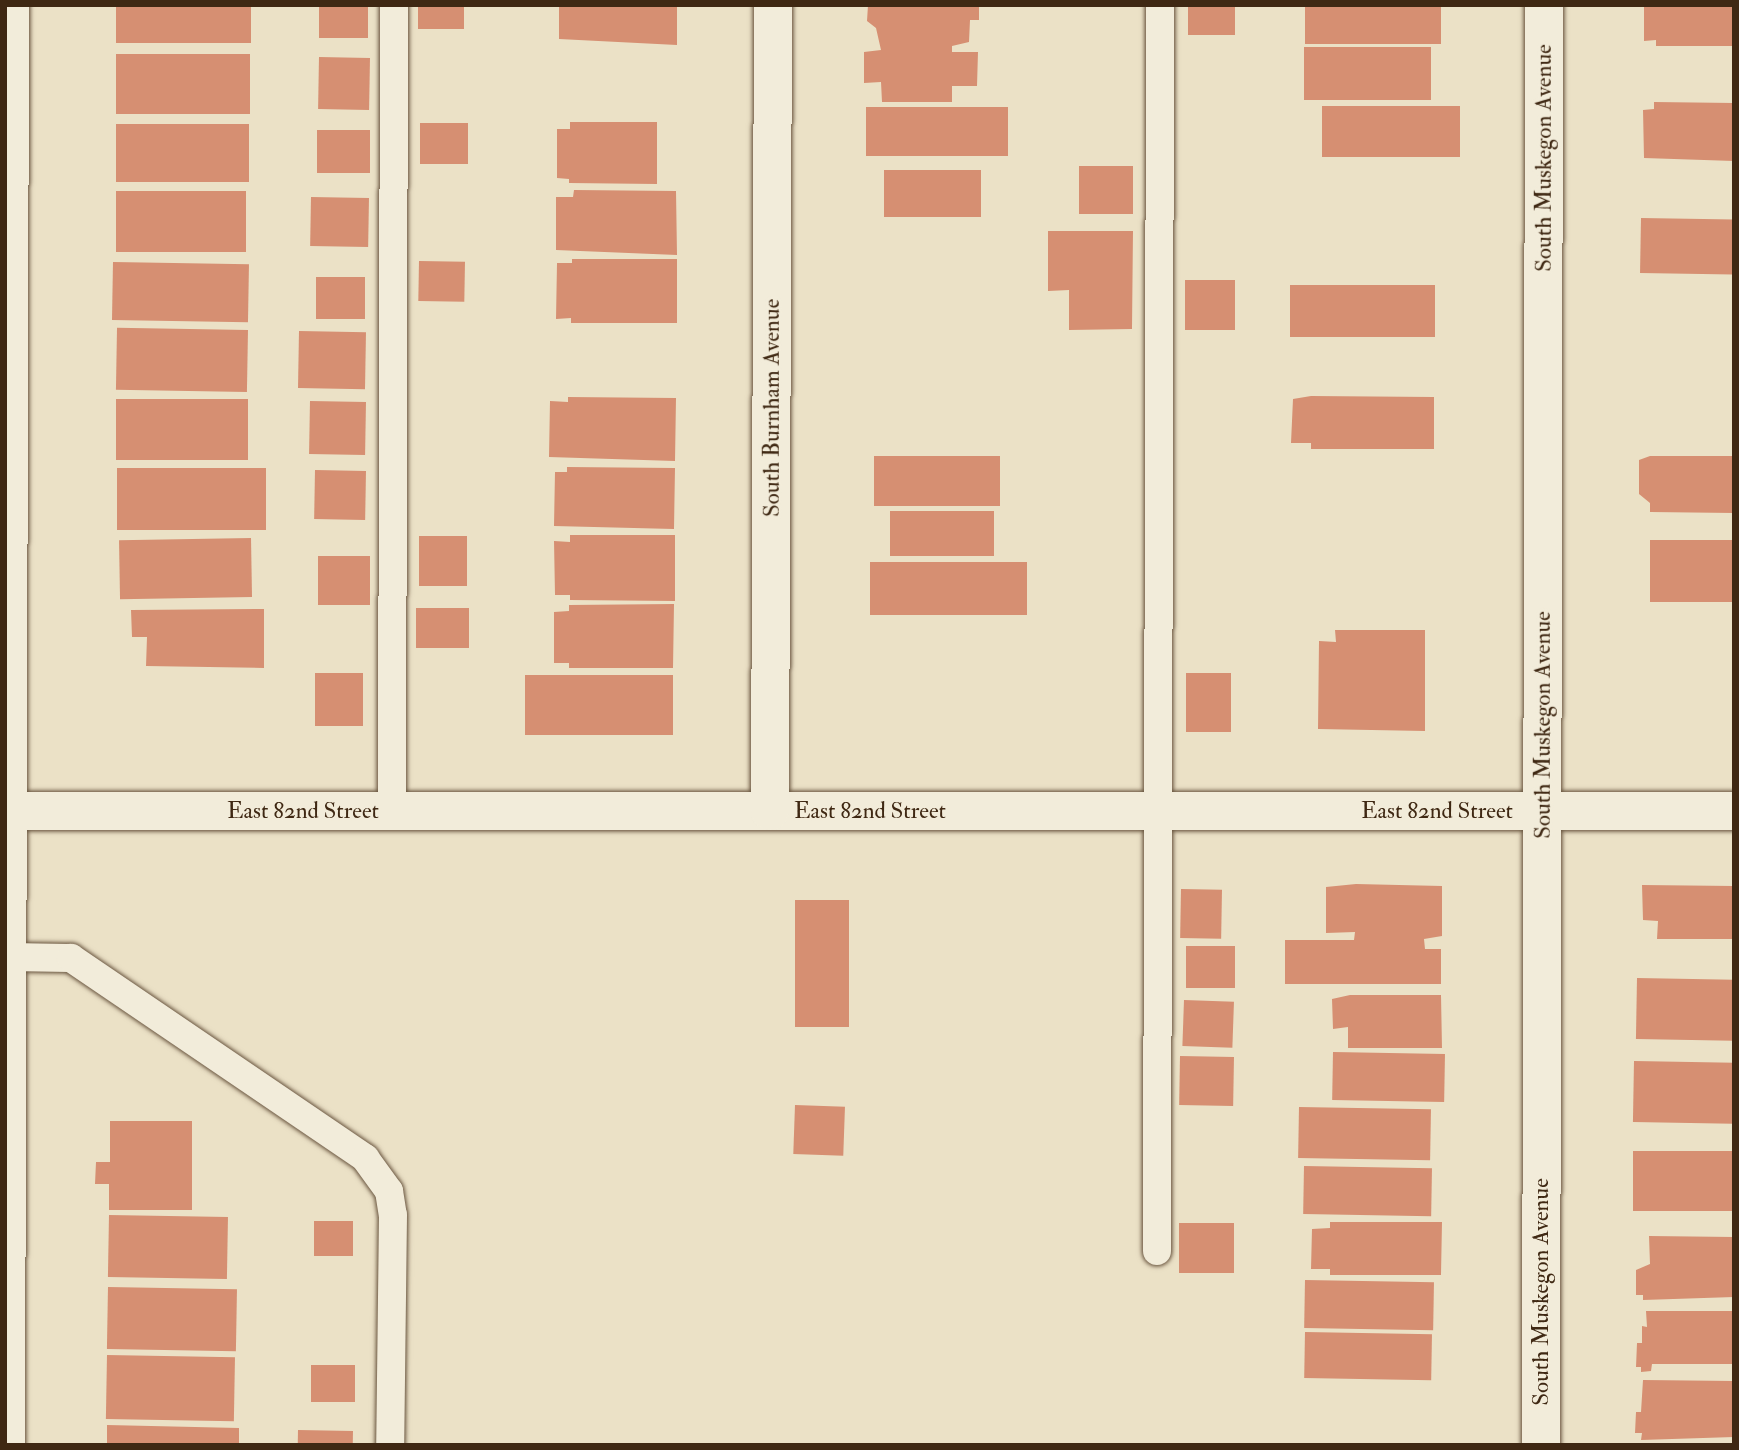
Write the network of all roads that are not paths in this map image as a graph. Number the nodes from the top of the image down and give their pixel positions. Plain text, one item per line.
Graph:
1 (10, 5) edge
2 (394, 5) edge
3 (773, 5) edge
4 (1160, 5) edge
5 (1544, 5) edge
6 (7, 588) edge
7 (7, 811) edge
8 (393, 811) junction
9 (770, 811) junction
10 (1161, 811) junction
11 (1542, 811) junction
12 (1734, 811) edge
13 (8, 957) junction
14 (1157, 1251) dead end
15 (6, 1445) edge
16 (390, 1445) edge
17 (1541, 1445) edge

1 - 6 street
2 - 8 lane
3 - 9 street, South Burnham Avenue
4 - 10 lane
5 - 11 street, South Muskegon Avenue
6 - 7 street
7 - 8 street, East 82nd Street
7 - 13 street
8 - 9 street, East 82nd Street
9 - 10 street, East 82nd Street
10 - 11 street, East 82nd Street
10 - 14 lane
11 - 12 street, East 82nd Street
11 - 17 street, South Muskegon Avenue
13 - 15 street
13 - 16 lane

